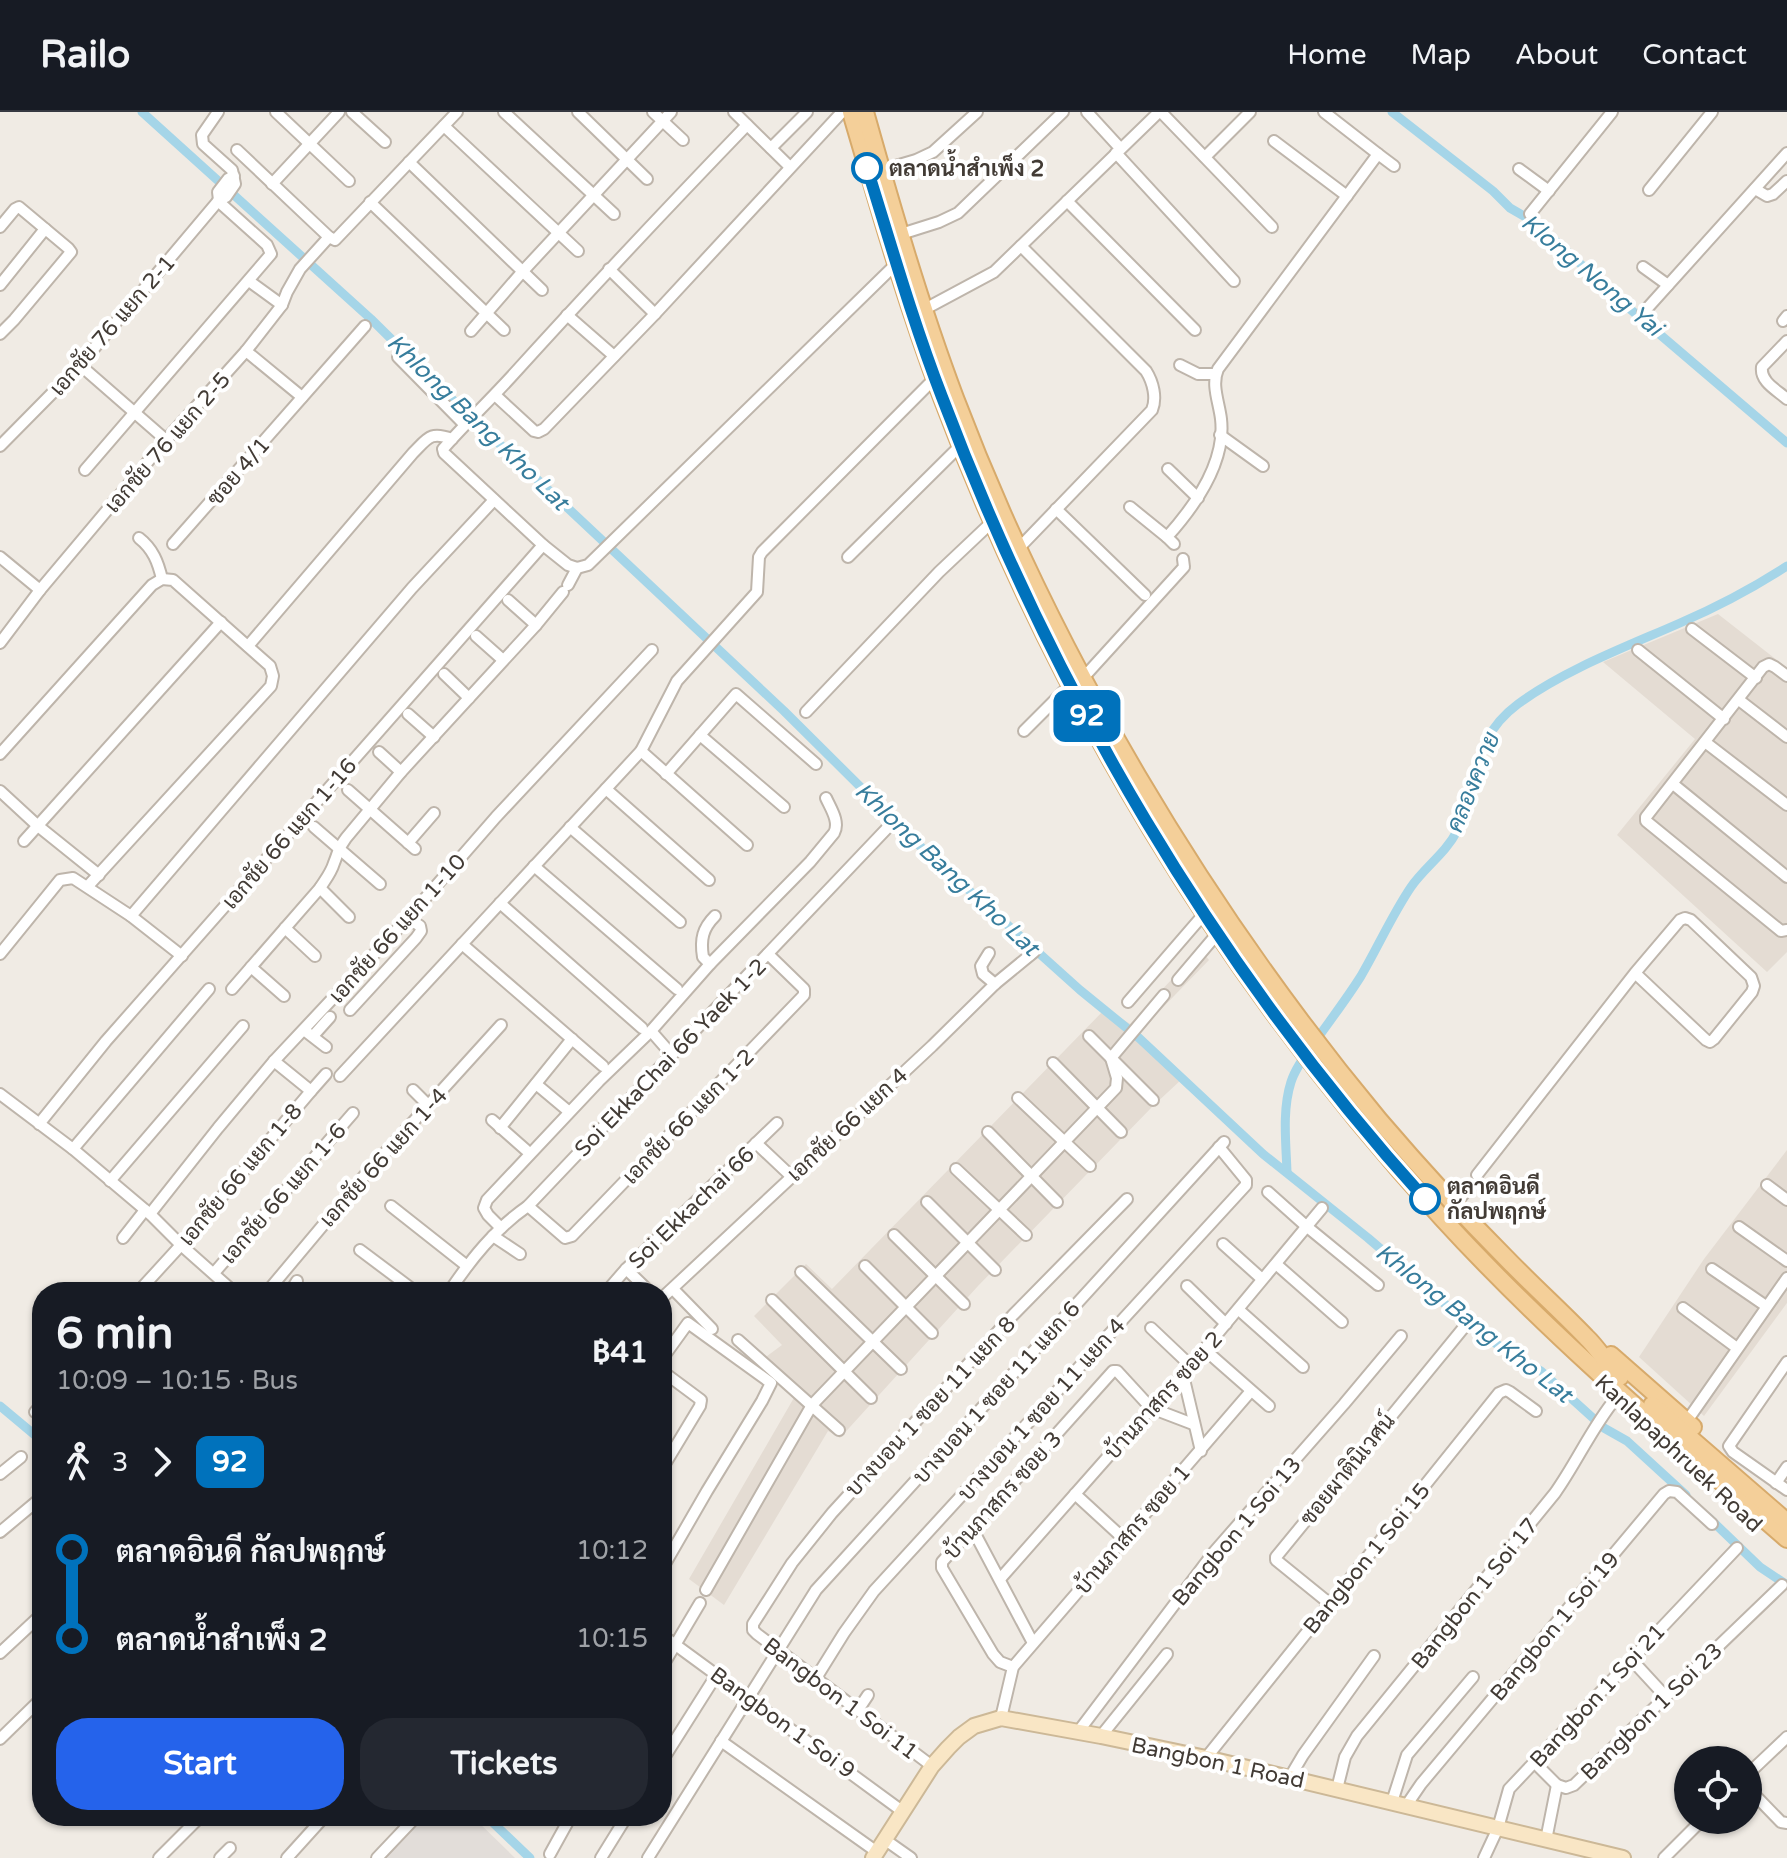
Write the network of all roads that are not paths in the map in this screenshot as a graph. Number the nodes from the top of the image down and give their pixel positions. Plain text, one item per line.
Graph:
1 (218, 112) edge
2 (276, 112) edge
3 (339, 112) edge
4 (352, 112) edge
5 (457, 112) edge
6 (504, 112) edge
7 (578, 112) edge
8 (653, 112) edge
9 (671, 112) edge
10 (734, 112) edge
11 (807, 112) edge
12 (842, 112) edge
13 (851, 112) edge
14 (865, 112) edge
15 (977, 112) edge
16 (1063, 112) edge
17 (1087, 112) edge
18 (1160, 112) edge
19 (1324, 112) edge
20 (1612, 112) edge
21 (1712, 112) edge
22 (1249, 113) edge
23 (663, 121) junction
24 (747, 125) junction
25 (444, 126) junction
26 (683, 140) dead end
27 (1274, 141) dead end
28 (385, 142) dead end
29 (309, 144) junction
30 (771, 148) junction
31 (237, 150) dead end
32 (1118, 151) junction
33 (1787, 153) edge
34 (1378, 154) junction
35 (1205, 157) junction
36 (627, 159) junction
37 (409, 162) junction
38 (1394, 166) dead end
39 (790, 167) junction
40 (1519, 169) dead end
41 (882, 170) junction
42 (647, 179) dead end
43 (349, 181) dead end
44 (1787, 181) edge
45 (272, 184) junction
46 (1755, 189) junction
47 (1649, 190) dead end
48 (1549, 191) junction
49 (594, 195) junction
50 (1347, 196) junction
51 (220, 198) junction
52 (1067, 201) junction
53 (370, 202) junction
54 (614, 214) dead end
55 (1530, 214) dead end
56 (0, 227) edge
57 (1272, 227) dead end
58 (45, 229) junction
59 (559, 232) junction
60 (901, 234) junction
61 (329, 237) junction
62 (1021, 246) junction
63 (578, 251) dead end
64 (896, 264) junction
65 (1643, 267) dead end
66 (609, 269) junction
67 (523, 271) junction
68 (249, 281) junction
69 (1234, 281) dead end
70 (0, 285) edge
71 (1668, 285) junction
72 (542, 290) dead end
73 (282, 305) junction
74 (925, 309) junction
75 (487, 313) junction
76 (1643, 313) dead end
77 (655, 314) junction
78 (567, 315) junction
79 (365, 326) dead end
80 (504, 330) dead end
81 (1195, 330) dead end
82 (471, 331) dead end
83 (0, 334) edge
84 (1785, 348) edge
85 (246, 351) junction
86 (614, 356) junction
87 (398, 357) dead end
88 (80, 365) junction
89 (1180, 365) dead end
90 (1215, 374) junction
91 (935, 378) junction
92 (495, 395) junction
93 (302, 397) junction
94 (1787, 399) edge
95 (135, 414) junction
96 (465, 423) junction
97 (1220, 435) junction
98 (452, 439) junction
99 (166, 440) junction
100 (961, 445) junction
101 (0, 446) edge
102 (1263, 466) dead end
103 (1168, 469) dead end
104 (85, 470) dead end
105 (1198, 498) junction
106 (494, 500) junction
107 (1130, 507) dead end
108 (1056, 509) junction
109 (993, 521) junction
110 (139, 538) dead end
111 (173, 544) dead end
112 (543, 545) junction
113 (1019, 548) junction
114 (0, 557) edge
115 (848, 557) dead end
116 (1183, 559) dead end
117 (577, 568) junction
118 (162, 579) junction
119 (40, 590) junction
120 (1145, 595) dead end
121 (508, 600) dead end
122 (221, 622) junction
123 (536, 625) junction
124 (1692, 629) dead end
125 (476, 636) dead end
126 (0, 643) edge
127 (248, 646) junction
128 (652, 650) dead end
129 (1638, 650) dead end
130 (503, 660) junction
131 (444, 674) dead end
132 (1787, 676) edge
133 (1756, 678) junction
134 (1077, 681) junction
135 (469, 698) junction
136 (1739, 700) junction
137 (806, 712) dead end
138 (408, 714) dead end
139 (1724, 719) junction
140 (1024, 731) dead end
141 (700, 735) junction
142 (434, 737) junction
143 (1787, 737) edge
144 (1705, 742) junction
145 (641, 751) junction
146 (379, 752) dead end
147 (0, 754) edge
148 (816, 764) dead end
149 (401, 772) junction
150 (666, 774) junction
151 (1673, 784) junction
152 (606, 789) junction
153 (348, 790) dead end
154 (0, 791) edge
155 (826, 798) dead end
156 (1787, 805) edge
157 (784, 807) dead end
158 (369, 810) junction
159 (434, 813) dead end
160 (893, 822) dead end
161 (38, 826) junction
162 (314, 827) dead end
163 (570, 827) junction
164 (24, 841) dead end
165 (747, 845) dead end
166 (337, 849) junction
167 (534, 866) junction
168 (99, 875) junction
169 (1787, 877) edge
170 (709, 880) dead end
171 (380, 884) dead end
172 (88, 886) junction
173 (320, 888) junction
174 (500, 903) junction
175 (1204, 914) junction
176 (131, 916) junction
177 (715, 916) dead end
178 (349, 917) dead end
179 (408, 918) junction
180 (680, 922) dead end
181 (285, 928) junction
182 (1787, 930) edge
183 (1217, 934) junction
184 (462, 944) junction
185 (1034, 952) dead end
186 (989, 953) dead end
187 (0, 954) edge
188 (768, 954) junction
189 (182, 956) junction
190 (315, 956) dead end
191 (710, 964) junction
192 (251, 967) junction
193 (1635, 973) junction
194 (1178, 980) dead end
195 (995, 984) junction
196 (209, 989) dead end
197 (232, 989) dead end
198 (677, 989) dead end
199 (1164, 995) dead end
200 (284, 996) dead end
201 (1128, 1002) dead end
202 (350, 1010) dead end
203 (330, 1017) dead end
204 (501, 1025) dead end
205 (243, 1026) dead end
206 (646, 1029) junction
207 (308, 1033) junction
208 (1089, 1036) dead end
209 (572, 1039) junction
210 (326, 1047) dead end
211 (672, 1055) junction
212 (1111, 1058) junction
213 (274, 1061) junction
214 (1053, 1063) dead end
215 (603, 1066) dead end
216 (326, 1074) dead end
217 (340, 1076) dead end
218 (536, 1084) junction
219 (413, 1090) dead end
220 (311, 1091) junction
221 (0, 1094) edge
222 (1018, 1098) dead end
223 (1153, 1100) dead end
224 (428, 1105) junction
225 (1096, 1108) junction
226 (567, 1110) dead end
227 (353, 1113) dead end
228 (492, 1120) dead end
229 (777, 1123) dead end
230 (39, 1124) junction
231 (500, 1128) junction
232 (988, 1132) dead end
233 (1121, 1132) dead end
234 (1065, 1141) junction
235 (756, 1143) junction
236 (1221, 1144) joint
237 (73, 1149) junction
238 (526, 1150) dead end
239 (1090, 1166) dead end
240 (956, 1169) dead end
241 (1477, 1175) dead end
242 (791, 1176) junction
243 (1031, 1176) junction
244 (110, 1181) junction
245 (1767, 1185) dead end
246 (1469, 1187) dead end
247 (1268, 1192) dead end
248 (1127, 1199) dead end
249 (1787, 1200) edge
250 (927, 1202) dead end
251 (1057, 1202) dead end
252 (1455, 1205) junction
253 (391, 1206) dead end
254 (528, 1206) junction
255 (1322, 1208) dead end
256 (999, 1209) junction
257 (147, 1212) junction
258 (1306, 1226) junction
259 (1739, 1227) dead end
260 (497, 1232) junction
261 (894, 1235) dead end
262 (1026, 1235) dead end
263 (123, 1238) dead end
264 (968, 1242) junction
265 (1223, 1244) dead end
266 (181, 1245) junction
267 (360, 1250) dead end
268 (520, 1254) dead end
269 (1787, 1261) edge
270 (1276, 1264) junction
271 (467, 1266) junction
272 (865, 1266) dead end
273 (626, 1269) junction
274 (1712, 1269) dead end
275 (995, 1270) dead end
276 (801, 1272) dead end
277 (214, 1273) junction
278 (935, 1276) junction
279 (1787, 1278) edge
280 (1262, 1279) junction
281 (147, 1282) edge
282 (223, 1282) edge
283 (275, 1282) edge
284 (403, 1282) edge
285 (456, 1282) edge
286 (615, 1282) edge
287 (640, 1282) edge
288 (1378, 1285) dead end
289 (1187, 1286) dead end
290 (673, 1289) joint
291 (772, 1300) dead end
292 (964, 1304) dead end
293 (1766, 1306) junction
294 (906, 1307) junction
295 (1683, 1308) dead end
296 (1239, 1310) junction
297 (1342, 1322) dead end
298 (1226, 1324) junction
299 (1465, 1326) dead end
300 (1151, 1328) dead end
301 (712, 1329) dead end
302 (932, 1333) dead end
303 (1401, 1336) dead end
304 (738, 1340) dead end
305 (1590, 1340) junction
306 (873, 1341) junction
307 (672, 1345) edge
308 (1737, 1348) junction
309 (1204, 1349) junction
310 (1575, 1350) junction
311 (1787, 1362) edge
312 (1190, 1365) junction
313 (1303, 1367) dead end
314 (901, 1369) dead end
315 (844, 1371) junction
316 (1183, 1375) junction
317 (672, 1378) edge
318 (1251, 1391) junction
319 (871, 1398) dead end
320 (1611, 1404) junction
321 (812, 1405) junction
322 (1269, 1406) dead end
323 (1151, 1408) junction
324 (1536, 1411) dead end
325 (1687, 1421) junction
326 (1193, 1424) junction
327 (839, 1430) dead end
328 (1201, 1451) junction
329 (672, 1452) edge
330 (21, 1457) dead end
331 (1787, 1467) edge
332 (1718, 1470) junction
333 (0, 1474) edge
334 (1776, 1483) junction
335 (1787, 1490) edge
336 (1075, 1494) junction
337 (32, 1505) edge
338 (1787, 1510) edge
339 (1787, 1522) edge
340 (1712, 1524) dead end
341 (972, 1528) junction
342 (0, 1532) edge
343 (1124, 1539) junction
344 (1787, 1539) edge
345 (1737, 1548) dead end
346 (672, 1552) edge
347 (1787, 1552) edge
348 (1000, 1579) junction
349 (1782, 1585) dead end
350 (706, 1590) dead end
351 (700, 1603) dead end
352 (1329, 1603) junction
353 (32, 1623) edge
354 (753, 1627) joint
355 (672, 1641) edge
356 (1033, 1643) junction
357 (676, 1644) junction
358 (672, 1651) edge
359 (779, 1651) junction
360 (0, 1653) edge
361 (1167, 1654) dead end
362 (1374, 1656) dead end
363 (1631, 1659) junction
364 (1013, 1667) junction
365 (717, 1674) junction
366 (1473, 1677) dead end
367 (816, 1678) junction
368 (868, 1695) dead end
369 (749, 1697) junction
370 (1666, 1697) junction
371 (32, 1708) edge
372 (858, 1710) junction
373 (1001, 1718) junction
374 (1078, 1732) junction
375 (1101, 1736) junction
376 (0, 1739) edge
377 (721, 1741) junction
378 (1785, 1742) edge
379 (672, 1745) edge
380 (1206, 1758) junction
381 (1534, 1762) junction
382 (1762, 1762) edge
383 (932, 1766) junction
384 (1290, 1777) junction
385 (1557, 1785) junction
386 (1337, 1789) junction
387 (1762, 1802) edge
388 (1399, 1804) junction
389 (902, 1811) junction
390 (672, 1820) edge
391 (1787, 1823) edge
392 (191, 1826) edge
393 (316, 1826) edge
394 (406, 1826) edge
395 (562, 1826) edge
396 (621, 1826) edge
397 (668, 1826) edge
398 (1498, 1828) junction
399 (1688, 1834) edge
400 (1546, 1840) junction
401 (230, 1848) dead end
402 (878, 1850) edge
403 (550, 1854) dead end
404 (159, 1858) edge
405 (220, 1858) edge
406 (287, 1858) edge
407 (377, 1858) edge
408 (601, 1858) edge
409 (648, 1858) edge
410 (911, 1858) edge
411 (1484, 1858) edge
412 (1623, 1858) edge
413 (1664, 1858) edge

1 - 51 street, เอกชัย 76 แยก 2-1
2 - 29 street
3 - 29 street
4 - 28 street
5 - 25 street
6 - 49 street
7 - 36 street
8 - 23 street
9 - 23 street
10 - 24 street
11 - 30 street
12 - 39 street
13 - 64 main road, Kanlapaphruek Road
14 - 41 main road, Kanlapaphruek Road
15 - 41 street
16 - 60 street
17 - 32 street
18 - 32 street
18 - 35 street
19 - 34 street
20 - 48 street
21 - 47 street
22 - 35 street
23 - 26 street
23 - 36 street
24 - 30 street
24 - 66 street
25 - 37 street
25 - 59 street
27 - 50 street
29 - 43 street
29 - 45 street
30 - 39 street
31 - 45 street
32 - 52 street
32 - 69 street
33 - 46 street
34 - 38 street
34 - 50 street
35 - 57 street
36 - 42 street
36 - 49 street
37 - 53 street
37 - 67 street
39 - 77 street
40 - 48 street
41 - 60 main road, Kanlapaphruek Road
44 - 46 street
45 - 61 street
46 - 71 street
48 - 55 street
49 - 54 street
49 - 59 street
50 - 90 street
51 - 68 street
51 - 88 street, เอกชัย 76 แยก 2-1
52 - 62 street
52 - 81 street
53 - 61 street, เอกชัย 76 แยก 2-5
53 - 75 street
56 - 58 street
58 - 70 street
58 - 83 street
59 - 63 street
59 - 67 street
60 - 74 main road, Kanlapaphruek Road
61 - 73 street, เอกชัย 76 แยก 2-5
62 - 74 street
62 - 108 street
64 - 91 main road, Kanlapaphruek Road
64 - 117 street
65 - 71 street
66 - 77 street
66 - 78 street
67 - 72 street
67 - 75 street
68 - 73 street
68 - 95 street
71 - 76 street
73 - 85 street, เอกชัย 76 แยก 2-5
74 - 113 main road, Kanlapaphruek Road
75 - 80 street
75 - 82 street
77 - 86 street
78 - 86 street
78 - 92 street
79 - 93 street, ซอย 4/1
84 - 94 street
85 - 93 street
85 - 99 street, เอกชัย 76 แยก 2-5
86 - 92 street
87 - 96 street
88 - 95 street
88 - 101 street, เอกชัย 76 แยก 2-1
89 - 90 street
90 - 97 street
91 - 100 main road, Kanlapaphruek Road
91 - 145 street
92 - 96 street
93 - 111 street, ซอย 4/1
95 - 99 street
95 - 104 street
96 - 98 street
97 - 102 street
97 - 105 street
98 - 106 street
98 - 127 street
99 - 119 street, เอกชัย 76 แยก 2-5
100 - 109 main road, Kanlapaphruek Road
100 - 115 street
103 - 105 street
105 - 107 street
106 - 112 street
106 - 176 street
108 - 113 street
108 - 120 street
109 - 134 main road, Kanlapaphruek Road
109 - 137 street
110 - 118 street
112 - 117 street
112 - 189 street, เอกชัย 66 แยก 1-16
113 - 134 main road, Kanlapaphruek Road
114 - 119 street
116 - 134 street
117 - 123 street
118 - 122 street
118 - 147 street
119 - 126 street, เอกชัย 76 แยก 2-5
121 - 123 street
122 - 127 street
122 - 161 street
123 - 130 street
124 - 133 street
125 - 130 street
127 - 168 street
128 - 179 street, เอกชัย 66 แยก 1-10
129 - 139 street
130 - 135 street
131 - 135 street
132 - 133 street
133 - 136 street
134 - 140 street
134 - 175 main road, Kanlapaphruek Road
134 - 252 main road, Kanlapaphruek Road
135 - 142 street
136 - 139 street
136 - 143 street
138 - 142 street
139 - 144 street
141 - 148 street
141 - 150 street
141 - 157 street
142 - 149 street
144 - 151 street
144 - 156 street
145 - 150 street
145 - 152 street
146 - 149 street
149 - 158 street
150 - 165 street
151 - 169 street
151 - 182 street
152 - 163 street
152 - 170 street
153 - 158 street
154 - 161 street
155 - 191 street
158 - 159 street
158 - 166 street
160 - 188 street, Soi EkkaChai 66 Yaek 1-2
161 - 164 street
161 - 168 street
162 - 166 street
163 - 167 street
163 - 180 street
166 - 171 street
166 - 173 street
167 - 174 street
167 - 198 street
168 - 172 street
172 - 176 street
172 - 187 street
173 - 178 street
173 - 181 street
174 - 184 street
174 - 206 street
175 - 183 main road, Kanlapaphruek Road
175 - 201 street
176 - 189 street
177 - 191 street
179 - 202 street
179 - 207 street, เอกชัย 66 แยก 1-10
181 - 190 street
181 - 192 street
183 - 194 street
183 - 310 main road, Kanlapaphruek Road
184 - 209 street
184 - 217 street
185 - 195 street, เอกชัย 66 แยก 4
186 - 195 street
188 - 211 street, Soi EkkaChai 66 Yaek 1-2
188 - 254 street, เอกชัย 66 แยก 1-2
189 - 230 street, เอกชัย 66 แยก 1-16
191 - 206 street
192 - 197 street
192 - 200 street
193 - 193 street
193 - 241 street
195 - 242 street, เอกชัย 66 แยก 4
196 - 237 street
199 - 212 street
203 - 207 street
204 - 224 street, เอกชัย 66 แยก 1-4
205 - 244 street
206 - 211 street
206 - 260 street
207 - 210 street
207 - 213 street, เอกชัย 66 แยก 1-10
208 - 212 street
209 - 215 street
209 - 218 street
211 - 254 street, Soi EkkaChai 66 Yaek 1-2
212 - 223 street
212 - 225 street
213 - 220 street, เอกชัย 66 แยก 1-8
213 - 257 street, เอกชัย 66 แยก 1-10
214 - 225 street
216 - 220 street
218 - 226 street
218 - 231 street
219 - 224 street
220 - 266 street, เอกชัย 66 แยก 1-8
221 - 230 street
222 - 234 street
224 - 283 street, เอกชัย 66 แยก 1-4
225 - 233 street
225 - 234 street
227 - 277 street, เอกชัย 66 แยก 1-6
228 - 231 street
229 - 235 street, Soi Ekkachai 66
230 - 237 street
231 - 238 street
232 - 243 street
234 - 239 street
234 - 243 street
235 - 242 street
235 - 273 street, Soi Ekkachai 66
236 - 359 street, บางบอน 1 ซอย 11 แยก 6
236 - 367 street, บางบอน 1 ซอย 11 แยก 4
237 - 244 street
240 - 256 street
242 - 290 street, เอกชัย 66 แยก 4
243 - 251 street
243 - 256 street
244 - 257 street
245 - 249 street
246 - 252 street
247 - 258 street
248 - 354 street, บางบอน 1 ซอย 11 แยก 8
250 - 264 street
252 - 305 main road, Kanlapaphruek Road
253 - 271 street
254 - 260 street, Soi EkkaChai 66 Yaek 1-2
255 - 258 street, บ้านภาสกร ซอย 2
256 - 262 street
256 - 264 street
257 - 263 street, เอกชัย 66 แยก 1-10
257 - 266 street
258 - 270 street, บ้านภาสกร ซอย 2
258 - 288 street
259 - 269 street
260 - 268 street
260 - 271 street, Soi EkkaChai 66 Yaek 1-2
261 - 278 street
264 - 275 street
264 - 278 street
265 - 280 street
266 - 277 street
266 - 281 street, เอกชัย 66 แยก 1-8
267 - 284 street
270 - 280 street, บ้านภาสกร ซอย 2
270 - 297 street
271 - 285 street, Soi EkkaChai 66 Yaek 1-2
272 - 294 street
273 - 286 street, Soi Ekkachai 66
273 - 287 street
274 - 293 street
276 - 306 street
277 - 282 street
278 - 292 street
278 - 294 street
279 - 293 street
280 - 296 street, บ้านภาสกร ซอย 2
289 - 298 street
290 - 301 street
291 - 315 street
293 - 308 street
294 - 302 street
294 - 306 street
295 - 308 street
296 - 298 street, บ้านภาสกร ซอย 2
296 - 313 street
298 - 309 street, บ้านภาสกร ซอย 2
299 - 352 street, ซอยผาตินิเวศน์
300 - 312 street
303 - 374 street, Bangbon 1 Soi 13
304 - 321 street
305 - 325 main road, Kanlapaphruek Road
305 - 332 main road, Kanlapaphruek Road
306 - 314 street
306 - 315 street
307 - 346 street
308 - 325 street
309 - 312 street, บ้านภาสกร ซอย 2
309 - 318 street
310 - 320 main road, Kanlapaphruek Road
310 - 332 main road, Kanlapaphruek Road
311 - 334 street
312 - 316 street, บ้านภาสกร ซอย 2
315 - 319 street
315 - 321 street
316 - 323 street, บ้านภาสกร ซอย 2
316 - 326 street
317 - 329 street
318 - 322 street
318 - 328 street, บ้านภาสกร ซอย 1
320 - 347 main road, Kanlapaphruek Road
320 - 386 street, Bangbon 1 Soi 17
321 - 327 street
321 - 350 street
323 - 326 street
323 - 336 street, บ้านภาสกร ซอย 2
323 - 341 street, บ้านภาสกร ซอย 3
324 - 352 street, Bangbon 1 Soi 15
325 - 338 main road, Kanlapaphruek Road
326 - 328 street
328 - 343 street, บ้านภาสกร ซอย 1
330 - 333 street
331 - 334 street
332 - 339 main road, Kanlapaphruek Road
332 - 344 main road, Kanlapaphruek Road
334 - 335 street
336 - 343 street
336 - 348 street, บ้านภาสกร ซอย 2
337 - 342 street
340 - 388 street, Bangbon 1 Soi 19
341 - 348 street
341 - 364 street, บ้านภาสกร ซอย 3
343 - 356 street, บ้านภาสกร ซอย 1
345 - 363 street, Bangbon 1 Soi 21
348 - 356 street
349 - 370 street, Bangbon 1 Soi 23
351 - 357 street
352 - 380 street, Bangbon 1 Soi 15
353 - 360 street
354 - 359 street, Bangbon 1 Soi 11
355 - 357 street, Bangbon 1 Soi 9
356 - 364 street, บ้านภาสกร ซอย 1
357 - 358 street
357 - 365 street, Bangbon 1 Soi 9
359 - 367 street, Bangbon 1 Soi 11
359 - 369 street, บางบอน 1 ซอย 11 แยก 6
361 - 375 street
362 - 384 street
363 - 370 street
363 - 381 street, Bangbon 1 Soi 21
364 - 373 street
365 - 369 street, Bangbon 1 Soi 9
365 - 379 street
366 - 388 street
367 - 372 street, Bangbon 1 Soi 11
368 - 372 street
369 - 377 street, บางบอน 1 ซอย 11 แยก 6
369 - 389 street, Bangbon 1 Soi 9
370 - 385 street, Bangbon 1 Soi 23
371 - 376 street
372 - 383 street, Bangbon 1 Soi 11
373 - 374 main road, Bangbon 1 Road
373 - 383 main road
374 - 375 main road, Bangbon 1 Road
375 - 380 main road, Bangbon 1 Road
377 - 390 street, บางบอน 1 ซอย 11 แยก 6
377 - 402 street
378 - 382 street
380 - 384 main road, Bangbon 1 Road
381 - 385 street
381 - 398 street, Bangbon 1 Soi 21
383 - 389 main road
384 - 386 main road, Bangbon 1 Road
385 - 400 street, Bangbon 1 Soi 23
386 - 388 main road, Bangbon 1 Road
387 - 391 street
388 - 398 main road, Bangbon 1 Road
389 - 402 main road
392 - 404 street
393 - 406 street
394 - 407 street
395 - 403 street
396 - 408 street
397 - 409 street, บางบอน 1 ซอย 11 แยก 6
398 - 400 main road, Bangbon 1 Road
398 - 411 street, Bangbon 1 Soi 21
399 - 413 street
400 - 412 main road, Bangbon 1 Road
401 - 405 street
402 - 410 street

